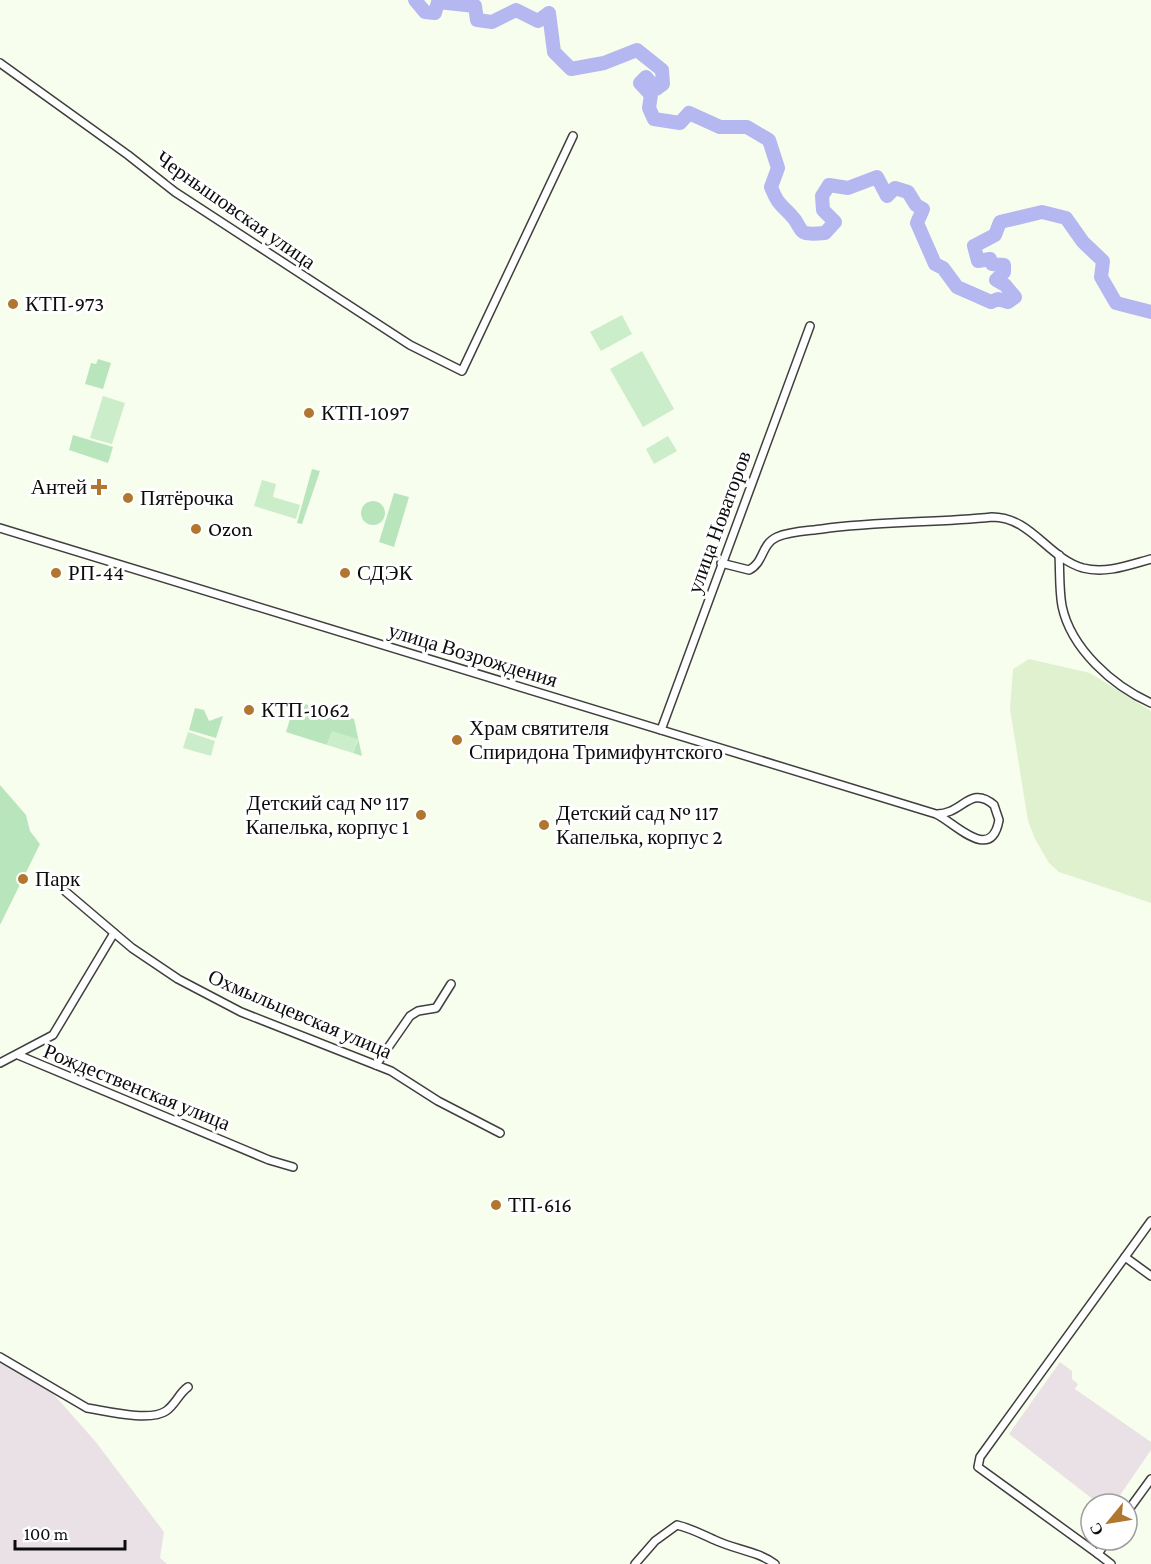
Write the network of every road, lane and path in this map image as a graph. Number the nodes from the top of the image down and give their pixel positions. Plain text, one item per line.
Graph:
1 (0, 63) edge
2 (573, 136) dead end
3 (810, 326) dead end
4 (0, 528) edge
5 (1059, 555) junction
6 (1151, 559) edge
7 (721, 563) junction
8 (1151, 703) edge
9 (661, 730) junction
10 (936, 814) junction
11 (66, 892) dead end
12 (114, 933) junction
13 (452, 984) dead end
14 (18, 1055) junction
15 (0, 1063) edge
16 (376, 1065) junction
17 (500, 1133) dead end
18 (293, 1167) dead end
19 (1151, 1221) edge
20 (1125, 1257) junction
21 (1151, 1276) edge
22 (0, 1357) edge
23 (188, 1387) dead end
24 (1151, 1479) edge
25 (1139, 1496) edge
26 (1098, 1554) joint
27 (635, 1564) edge
28 (775, 1564) edge
29 (1111, 1564) edge

1 - 2 street, Чернышовская улица
3 - 7 street, улица Новаторов
4 - 9 street, улица Возрождения
5 - 6 street
5 - 7 street
5 - 8 street
7 - 9 street, улица Новаторов
9 - 10 street, улица Возрождения
10 - 10 street, улица Возрождения
11 - 12 street, Охмыльцевская улица
12 - 14 street, Рождественская улица
12 - 16 street, Охмыльцевская улица
13 - 16 street
14 - 15 street
14 - 18 street, Рождественская улица
16 - 17 street, Охмыльцевская улица
19 - 20 street
20 - 21 street
20 - 26 street
22 - 23 street
24 - 25 street
26 - 29 street
27 - 28 street

